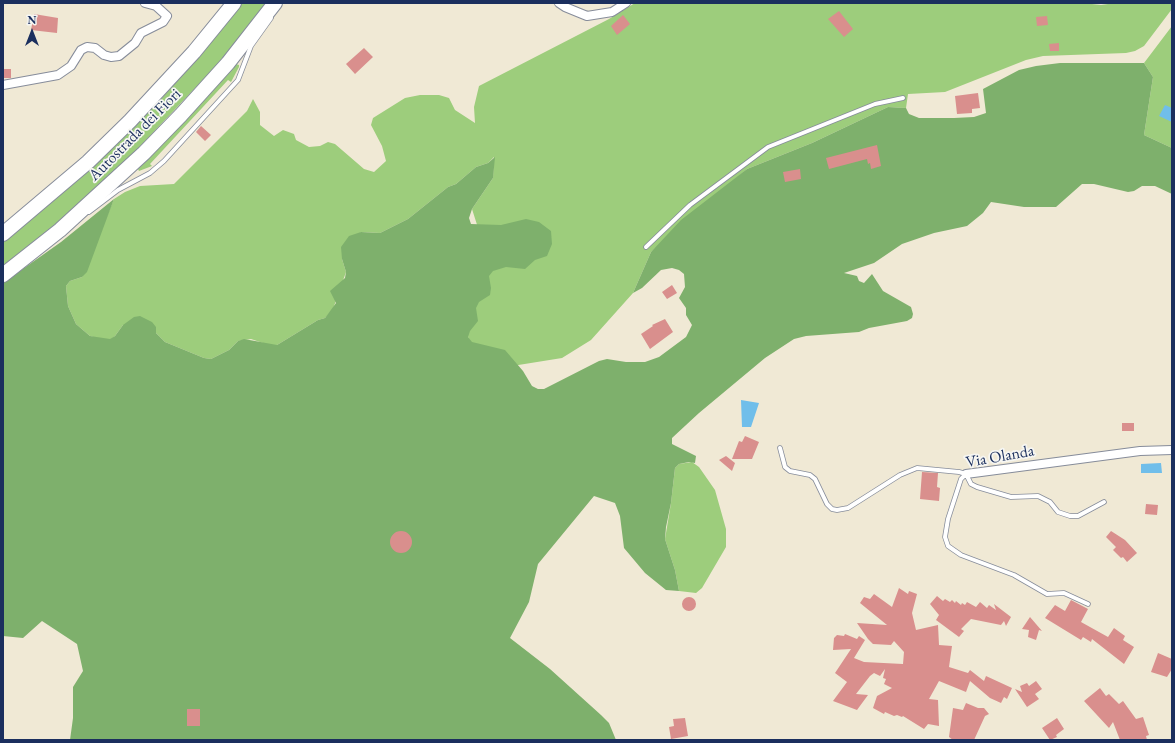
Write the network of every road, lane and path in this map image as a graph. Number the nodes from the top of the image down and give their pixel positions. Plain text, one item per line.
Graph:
1 (145, 3) edge
2 (234, 3) edge
3 (276, 3) edge
4 (559, 3) edge
5 (626, 3) edge
6 (3, 85) edge
7 (903, 98) dead end
8 (60, 230) junction
9 (3, 234) edge
10 (646, 247) dead end
11 (3, 275) edge
12 (780, 448) dead end
13 (1172, 450) edge
14 (966, 474) junction
15 (1104, 502) dead end
16 (1088, 604) dead end

1 - 6 street
2 - 9 highway, Autostrada dei Fiori
3 - 8 highway, Autostrada dei Fiori
3 - 8 lane
4 - 5 street
7 - 10 lane
8 - 11 highway, Autostrada dei Fiori
12 - 14 lane
13 - 14 street, Via Olanda
14 - 15 lane
14 - 16 lane, Via Olanda

